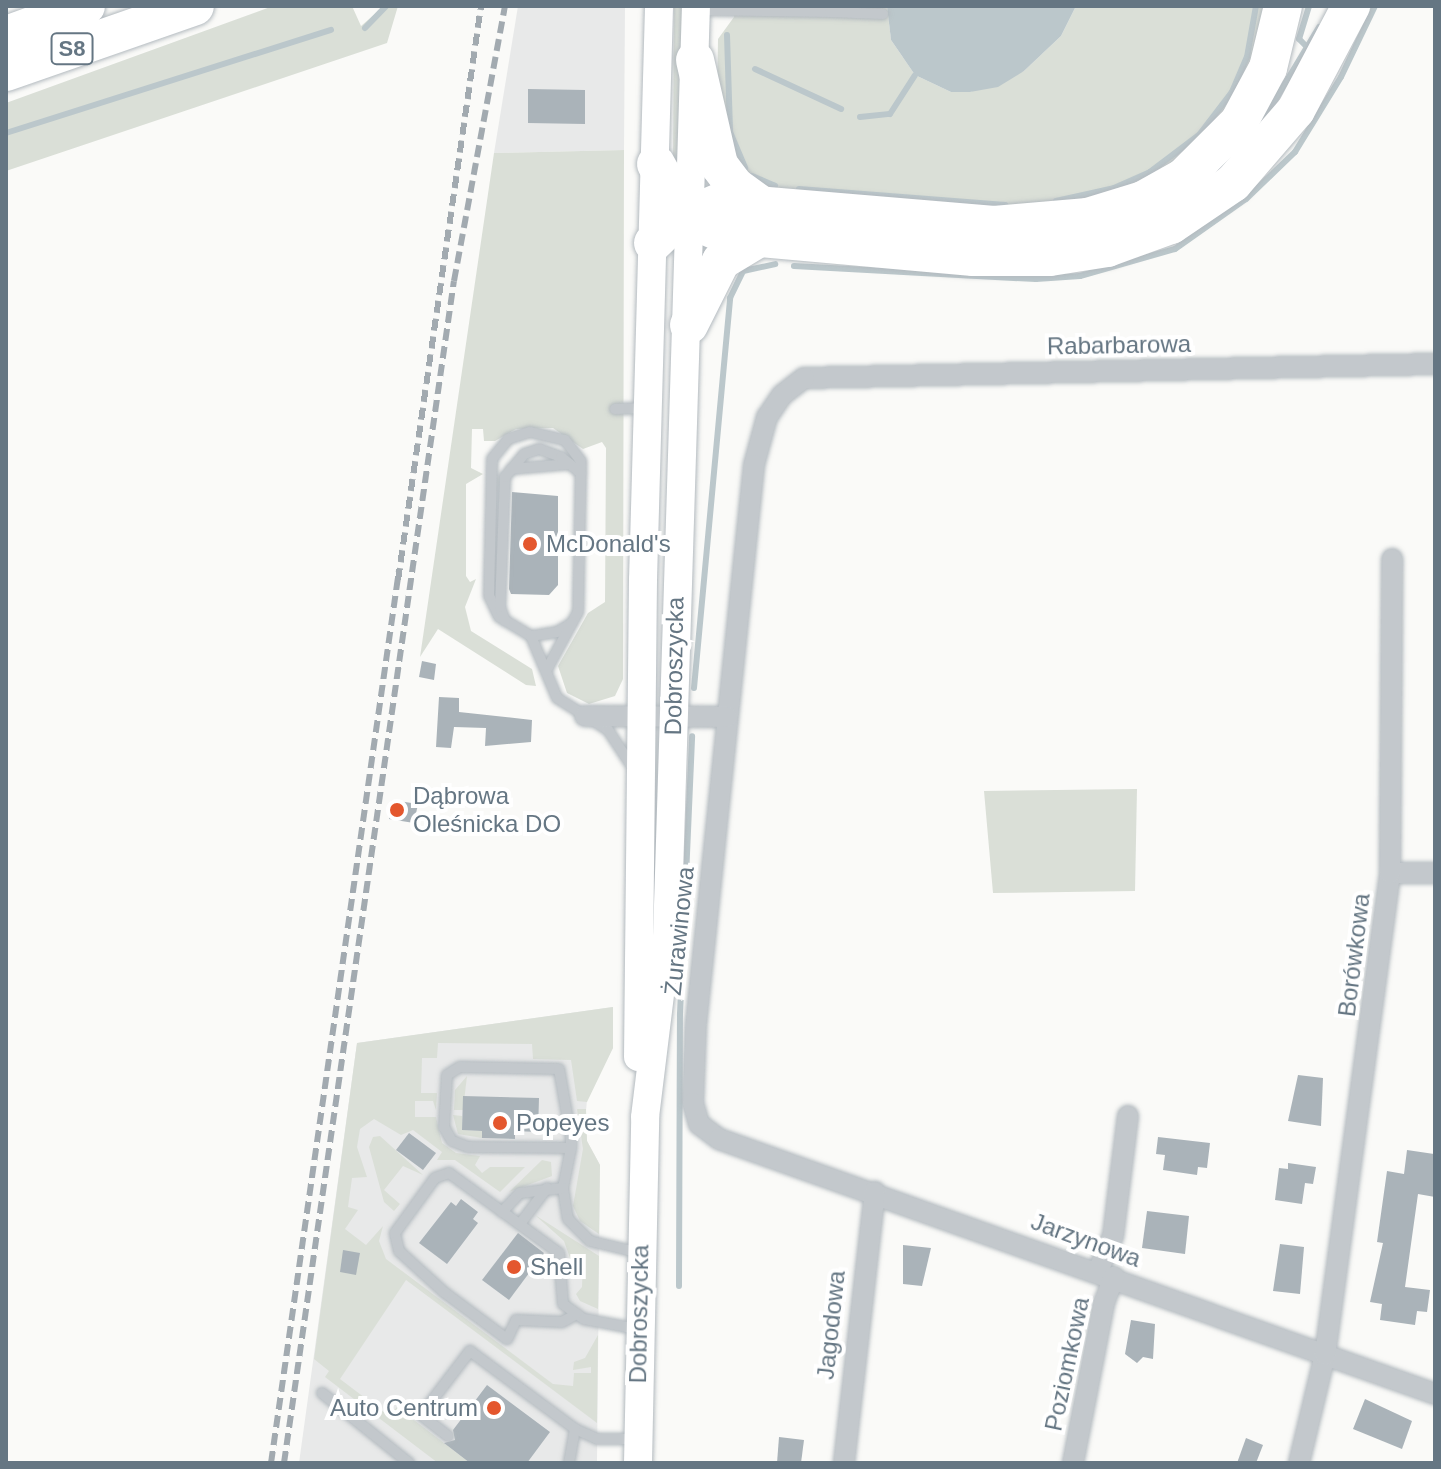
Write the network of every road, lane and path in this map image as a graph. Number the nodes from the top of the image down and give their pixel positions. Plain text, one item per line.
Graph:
1 (86, 6) edge
2 (195, 6) edge
3 (659, 6) edge
4 (1283, 6) edge
5 (1351, 6) edge
6 (696, 8) edge
7 (832, 9) edge
8 (883, 14) dead end
9 (139, 26) junction
10 (6, 35) edge
11 (695, 60) junction
12 (6, 72) edge
13 (6, 86) edge
14 (656, 164) junction
15 (691, 213) junction
16 (761, 221) junction
17 (653, 243) junction
18 (689, 325) junction
19 (1435, 364) edge
20 (804, 378) joint
21 (651, 408) junction
22 (615, 409) dead end
23 (569, 464) junction
24 (510, 469) junction
25 (581, 473) junction
26 (1392, 559) dead end
27 (505, 621) junction
28 (572, 623) junction
29 (531, 636) junction
30 (546, 671) junction
31 (585, 716) junction
32 (643, 716) junction
33 (673, 716) junction
34 (727, 717) junction
35 (1390, 873) junction
36 (1435, 873) edge
37 (639, 982) junction
38 (1128, 1116) dead end
39 (645, 1117) junction
40 (719, 1139) joint
41 (571, 1148) junction
42 (547, 1188) junction
43 (563, 1188) junction
44 (875, 1192) junction
45 (502, 1212) junction
46 (520, 1224) junction
47 (640, 1253) junction
48 (1106, 1274) junction
49 (577, 1314) junction
50 (639, 1329) junction
51 (1325, 1355) junction
52 (322, 1393) dead end
53 (1435, 1394) edge
54 (575, 1429) junction
55 (448, 1436) dead end
56 (638, 1451) edge
57 (409, 1463) edge
58 (569, 1463) edge
59 (844, 1463) edge
60 (1073, 1463) edge
61 (1299, 1463) edge

1 - 10 highway, S8
2 - 9 highway, S8
3 - 14 main road, Dobroszycka
4 - 16 highway
5 - 16 highway
6 - 7 lane
6 - 11 main road, Dobroszycka
7 - 8 lane
9 - 12 highway, S8
9 - 13 highway
11 - 15 main road, Dobroszycka
11 - 16 highway
14 - 15 highway
14 - 17 main road, Dobroszycka
15 - 16 highway
15 - 17 highway
15 - 18 main road, Dobroszycka
16 - 18 highway
17 - 21 main road, Dobroszycka
18 - 33 main road, Dobroszycka
19 - 20 street, Rabarbarowa
20 - 34 street, Żurawinowa
21 - 22 lane
21 - 32 main road, Dobroszycka
23 - 24 lane
23 - 24 lane
23 - 25 lane
24 - 27 lane
25 - 27 lane
25 - 28 lane
26 - 35 street, Borówkowa
27 - 29 lane
28 - 29 lane
28 - 30 lane
29 - 30 lane, Dobroszycka
30 - 31 lane, Dobroszycka
31 - 32 street, Dobroszycka
31 - 37 lane, Dobroszycka
32 - 33 street
32 - 37 main road, Dobroszycka
33 - 34 street
33 - 39 main road, Dobroszycka
34 - 40 street, Żurawinowa
35 - 36 street
35 - 51 street, Borówkowa
37 - 39 main road, Dobroszycka
38 - 48 street, Poziomkowa
39 - 47 main road, Dobroszycka
40 - 44 street, Jarzynowa
41 - 41 lane
41 - 43 lane
42 - 43 lane
42 - 45 lane
42 - 46 lane
43 - 47 lane
44 - 48 street, Jarzynowa
44 - 59 street, Jagodowa
45 - 46 lane
45 - 49 lane
46 - 49 lane
47 - 50 main road, Dobroszycka
48 - 51 street, Jarzynowa
48 - 60 street, Poziomkowa
49 - 50 lane
50 - 56 main road, Dobroszycka
51 - 53 street, Jarzynowa
51 - 61 street, Borówkowa
52 - 57 lane
54 - 55 lane
54 - 56 lane
54 - 58 lane

